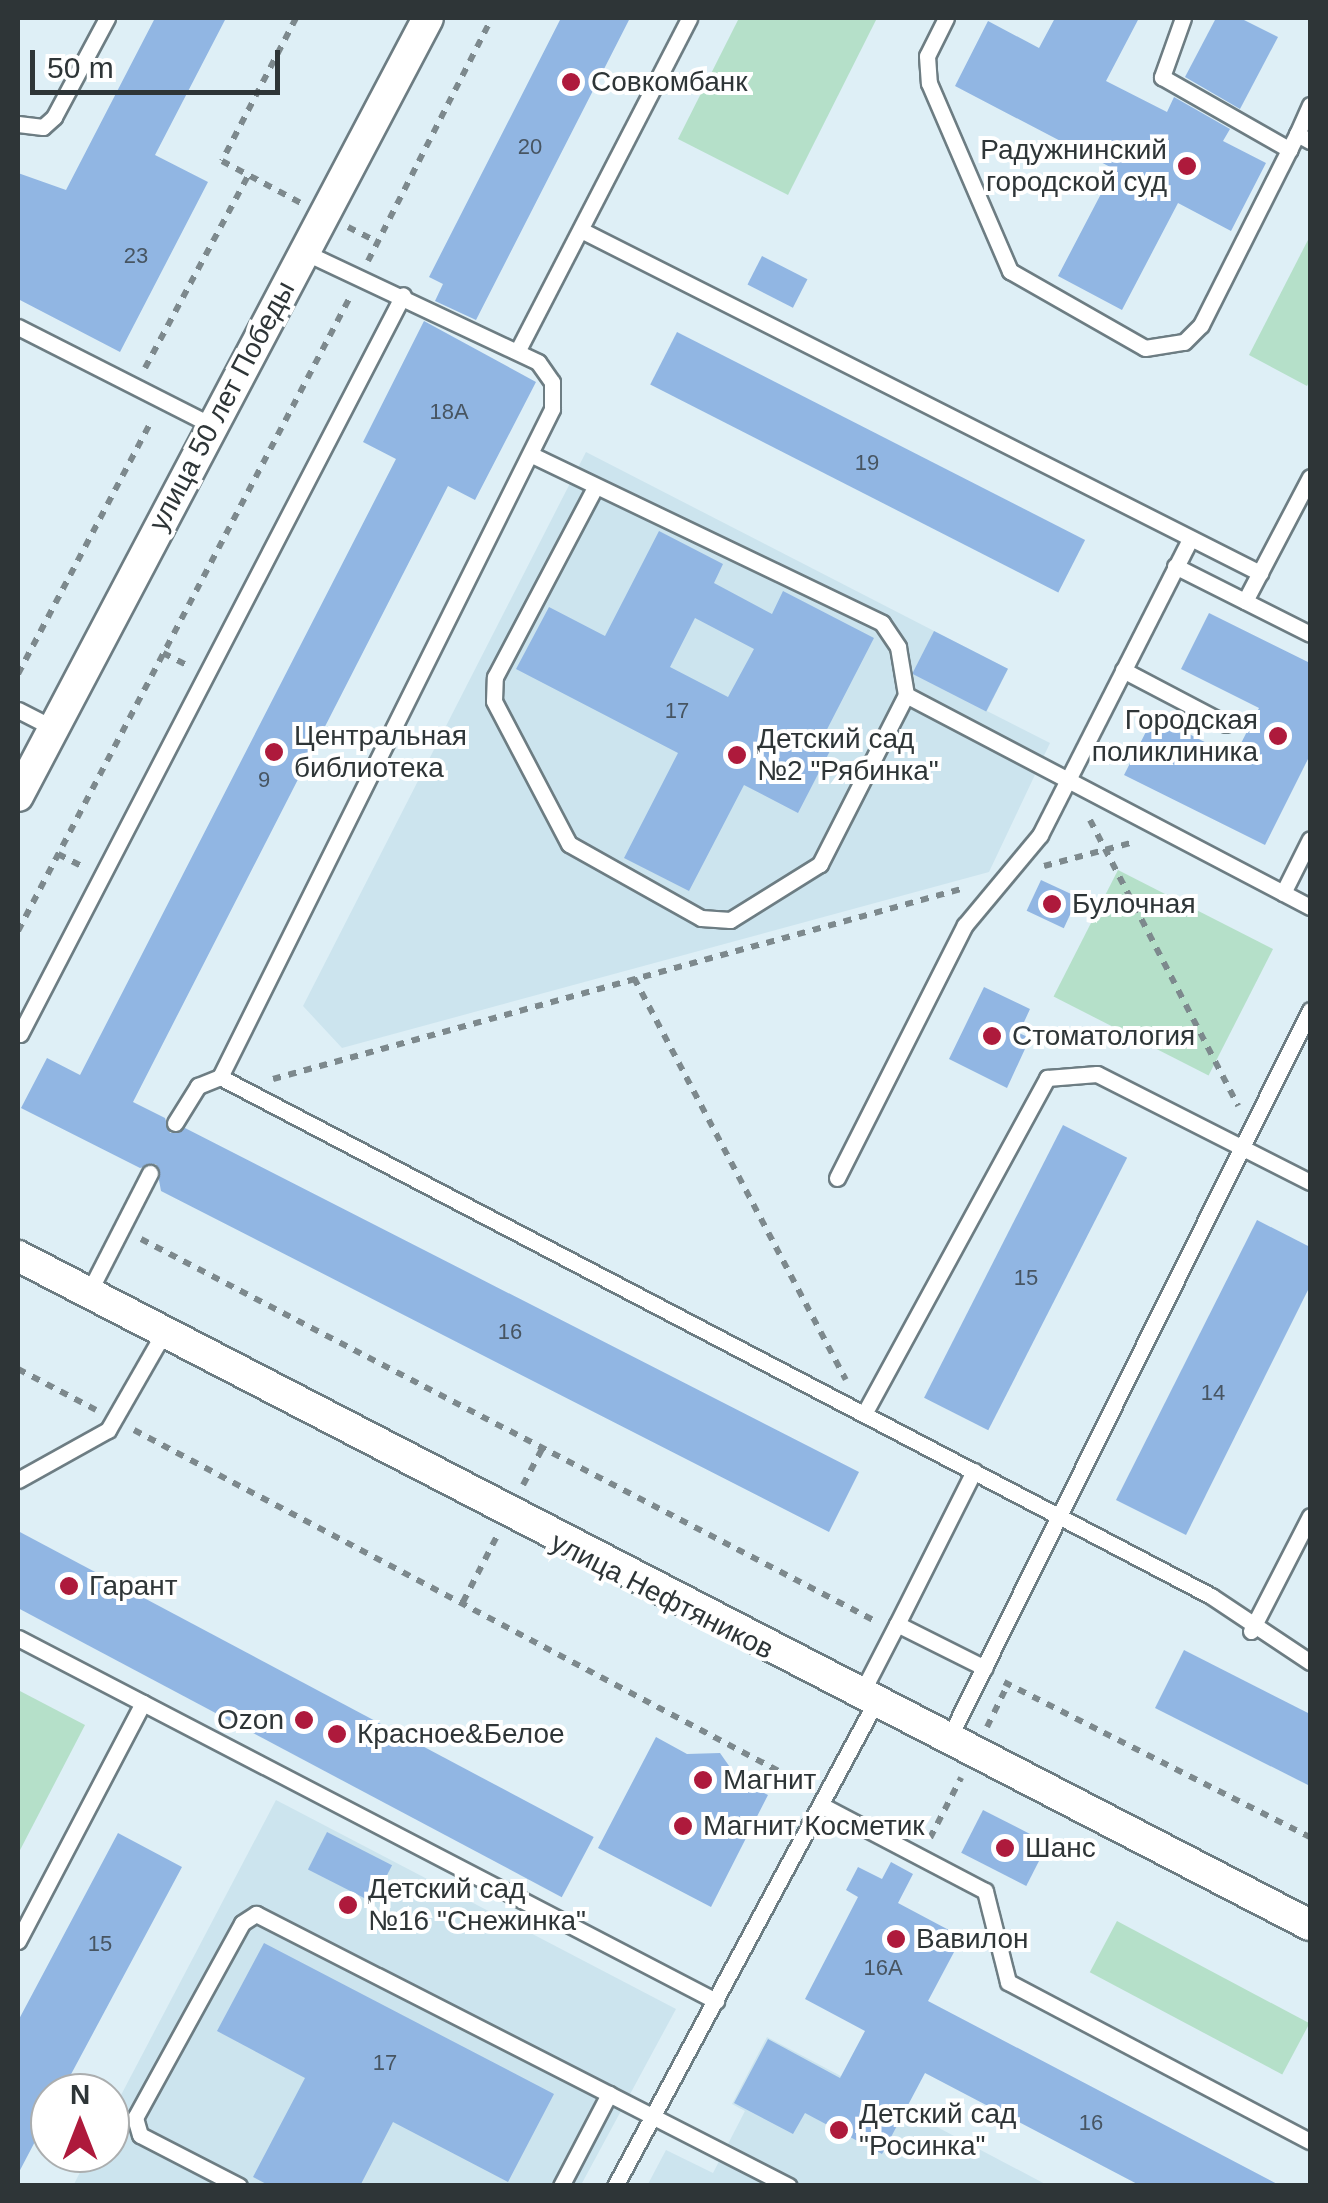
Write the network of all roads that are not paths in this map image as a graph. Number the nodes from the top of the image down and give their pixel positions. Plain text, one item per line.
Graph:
1 (107, 18) edge
2 (428, 18) edge
3 (689, 18) edge
4 (946, 18) edge
5 (1183, 18) edge
6 (1310, 105) edge
7 (18, 124) edge
8 (1304, 138) edge
9 (1290, 150) junction
10 (581, 230) junction
11 (304, 252) junction
12 (404, 295) junction
13 (18, 327) edge
14 (518, 350) junction
15 (211, 425) junction
16 (532, 455) junction
17 (1310, 477) edge
18 (594, 489) junction
19 (1190, 538) junction
20 (1175, 566) junction
21 (1260, 573) junction
22 (1245, 602) junction
23 (1310, 634) edge
24 (1124, 670) junction
25 (906, 695) junction
26 (18, 710) edge
27 (1226, 724) dead end
28 (53, 728) junction
29 (1071, 785) junction
30 (18, 796) edge
31 (1310, 839) edge
32 (1283, 893) junction
33 (1310, 907) edge
34 (1310, 1010) edge
35 (20, 1034) dead end
36 (220, 1077) junction
37 (176, 1123) dead end
38 (1243, 1147) junction
39 (150, 1174) dead end
40 (838, 1178) dead end
41 (1310, 1182) edge
42 (18, 1256) edge
43 (88, 1294) junction
44 (163, 1334) junction
45 (864, 1414) junction
46 (974, 1471) junction
47 (18, 1480) edge
48 (1059, 1516) junction
49 (1310, 1516) edge
50 (896, 1627) junction
51 (1252, 1631) junction
52 (18, 1638) edge
53 (1310, 1662) edge
54 (984, 1670) junction
55 (866, 1702) junction
56 (143, 1703) junction
57 (947, 1742) junction
58 (821, 1805) junction
59 (1310, 1925) edge
60 (18, 1941) edge
61 (716, 2001) junction
62 (609, 2094) junction
63 (653, 2116) junction
64 (1310, 2141) edge
65 (239, 2186) edge
66 (561, 2186) edge
67 (615, 2186) edge
68 (788, 2186) edge

1 - 7 lane
2 - 11 street, улица 50 лет Победы
3 - 10 lane
4 - 9 lane
5 - 9 lane
6 - 8 lane
8 - 9 lane
10 - 14 lane
10 - 19 lane
11 - 12 lane
11 - 15 street, улица 50 лет Победы
12 - 14 lane
12 - 35 lane
13 - 15 lane
14 - 16 lane
15 - 28 street, улица 50 лет Победы
16 - 18 lane
16 - 36 lane
17 - 21 lane
18 - 25 lane
18 - 25 lane
19 - 20 lane
19 - 21 lane
20 - 22 lane
20 - 24 lane
21 - 22 lane
22 - 23 lane
24 - 27 lane
24 - 29 lane
25 - 29 lane
26 - 28 lane
28 - 30 street, улица 50 лет Победы
29 - 32 lane
29 - 40 lane
31 - 32 lane
32 - 33 lane
34 - 38 lane
36 - 37 lane
36 - 45 lane
38 - 41 lane
38 - 45 lane
38 - 48 lane
39 - 43 lane
42 - 43 street, улица Нефтяников
43 - 44 street, улица Нефтяников
44 - 47 lane
44 - 55 street, улица Нефтяников
45 - 46 lane
46 - 48 lane
46 - 50 lane
48 - 51 lane
48 - 54 lane
49 - 51 lane
50 - 54 lane
50 - 55 lane
51 - 53 lane
52 - 56 lane
54 - 57 lane
55 - 57 street, улица Нефтяников
55 - 58 lane
56 - 60 lane
56 - 61 lane
57 - 59 street, улица Нефтяников
58 - 61 lane
58 - 64 lane
61 - 63 lane
62 - 63 lane
62 - 65 lane
62 - 66 lane
63 - 67 lane
63 - 68 lane

